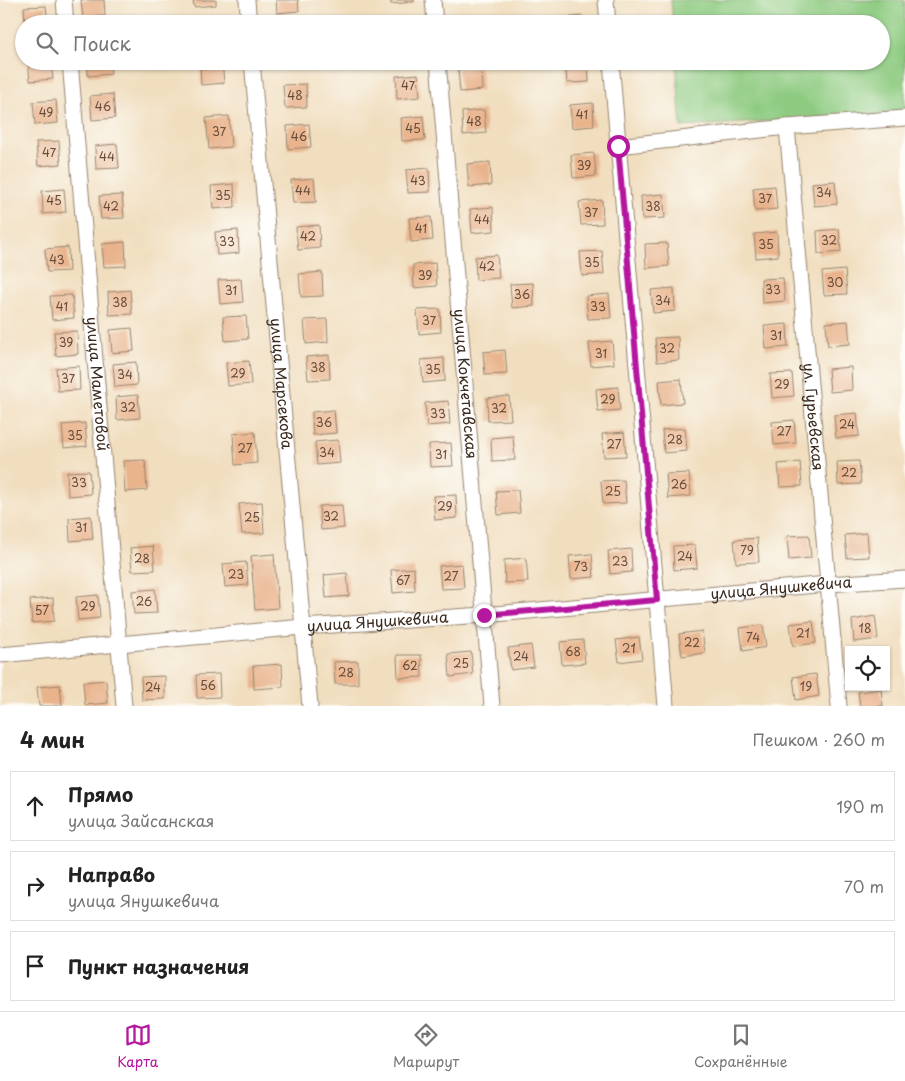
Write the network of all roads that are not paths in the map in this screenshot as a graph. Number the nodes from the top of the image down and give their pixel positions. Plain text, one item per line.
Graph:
1 (64, 0) edge
2 (247, 0) edge
3 (433, 0) edge
4 (606, 0) edge
5 (65, 15) edge
6 (248, 15) edge
7 (434, 15) edge
8 (607, 15) edge
9 (71, 70) edge
10 (253, 70) edge
11 (439, 70) edge
12 (612, 70) edge
13 (905, 118) edge
14 (787, 127) junction
15 (618, 146) junction
16 (905, 580) edge
17 (828, 584) junction
18 (657, 600) junction
19 (484, 615) junction
20 (304, 627) junction
21 (119, 644) junction
22 (0, 655) edge
23 (124, 706) edge
24 (310, 706) edge
25 (492, 706) edge
26 (666, 706) edge
27 (838, 706) edge

1 - 5 street
2 - 6 street
3 - 7 street
4 - 8 street
9 - 21 street, улица Маметовой
10 - 20 street, улица Марсекова
11 - 19 street, улица Кокчетавская
12 - 15 street
13 - 14 street
14 - 15 street
14 - 17 street, ул. Гурьевская
15 - 18 street
16 - 17 street, улица Янушкевича
17 - 18 street, улица Янушкевича
17 - 27 street, ул. Гурьевская
18 - 19 street, улица Янушкевича
18 - 26 street
19 - 20 street, улица Янушкевича
19 - 25 street, улица Кокчетавская
20 - 21 street, улица Янушкевича
20 - 24 street, улица Марсекова
21 - 22 street, улица Янушкевича
21 - 23 street, улица Маметовой

